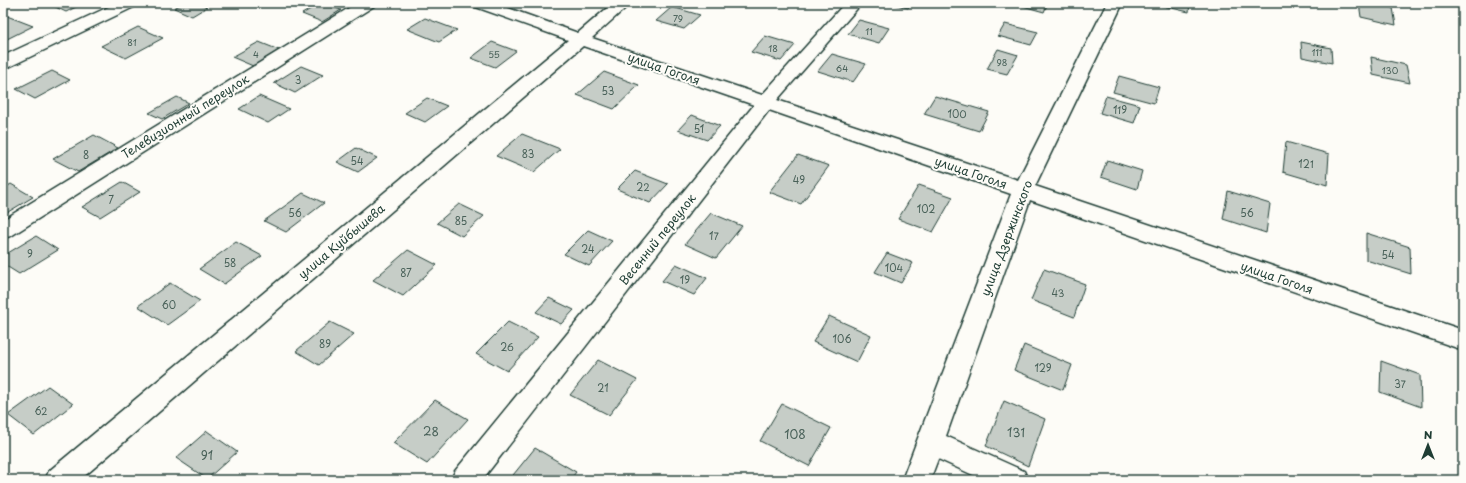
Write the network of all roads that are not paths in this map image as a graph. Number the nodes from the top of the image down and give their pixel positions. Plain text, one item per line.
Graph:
1 (130, 3) edge
2 (368, 3) edge
3 (479, 3) edge
4 (623, 3) edge
5 (854, 3) edge
6 (1115, 3) edge
7 (580, 39) junction
8 (3, 63) edge
9 (766, 102) junction
10 (1023, 190) junction
11 (3, 230) edge
12 (1463, 340) edge
13 (930, 442) junction
14 (59, 480) edge
15 (465, 480) edge
16 (916, 480) edge
17 (1014, 480) edge

1 - 8 street
2 - 11 street, Телевизионный переулок
3 - 7 street, улица Гоголя
4 - 7 street, улица Куйбышева
5 - 9 street, Весенний переулок
6 - 10 street, улица Дзержинского
7 - 9 street, улица Гоголя
7 - 14 street, улица Куйбышева
9 - 10 street, улица Гоголя
9 - 15 street, Весенний переулок
10 - 12 street, улица Гоголя
10 - 13 street, улица Дзержинского
13 - 16 street, улица Дзержинского
13 - 17 street

